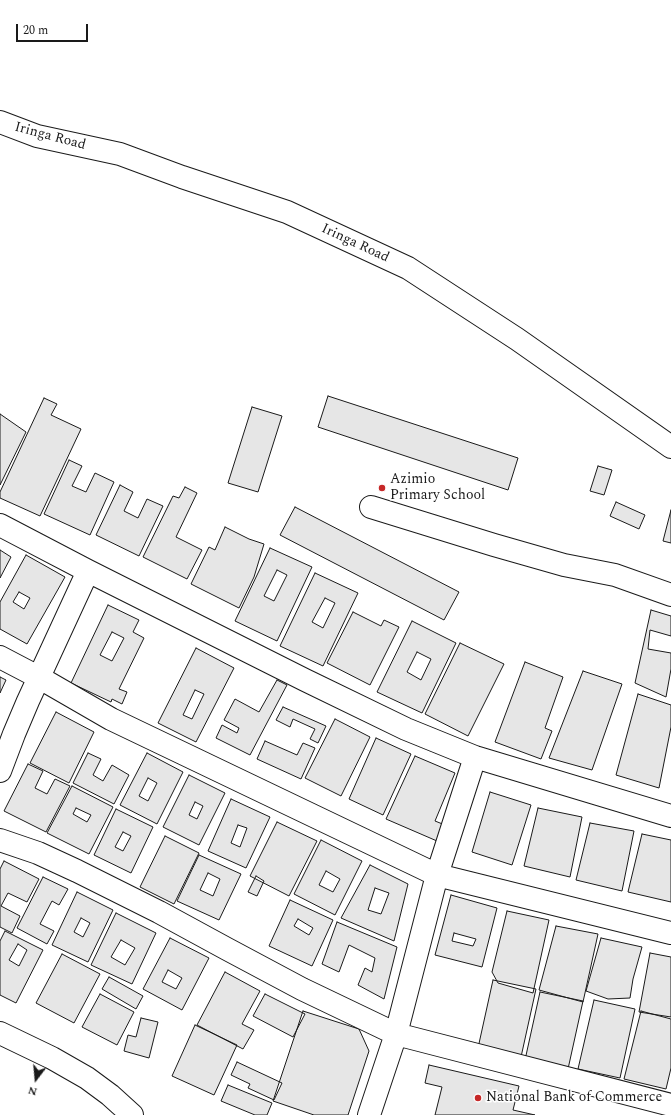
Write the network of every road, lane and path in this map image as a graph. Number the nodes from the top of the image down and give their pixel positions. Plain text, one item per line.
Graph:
1 (0, 122) edge
2 (671, 447) edge
3 (371, 507) dead end
4 (0, 525) edge
5 (88, 571) junction
6 (671, 595) edge
7 (0, 657) edge
8 (40, 678) junction
9 (475, 758) junction
10 (0, 772) edge
11 (671, 816) edge
12 (0, 840) edge
13 (437, 874) junction
14 (671, 933) edge
15 (0, 1033) edge
16 (396, 1034) junction
17 (671, 1104) edge
18 (132, 1115) edge
19 (369, 1115) edge

1 - 2 main road, Iringa Road
3 - 6 main road
4 - 5 main road
5 - 8 main road
5 - 9 main road
7 - 8 main road
8 - 10 main road
8 - 13 main road
9 - 11 main road
9 - 13 main road
12 - 16 main road
13 - 14 main road
13 - 16 main road
15 - 18 main road
16 - 17 main road
16 - 19 main road

